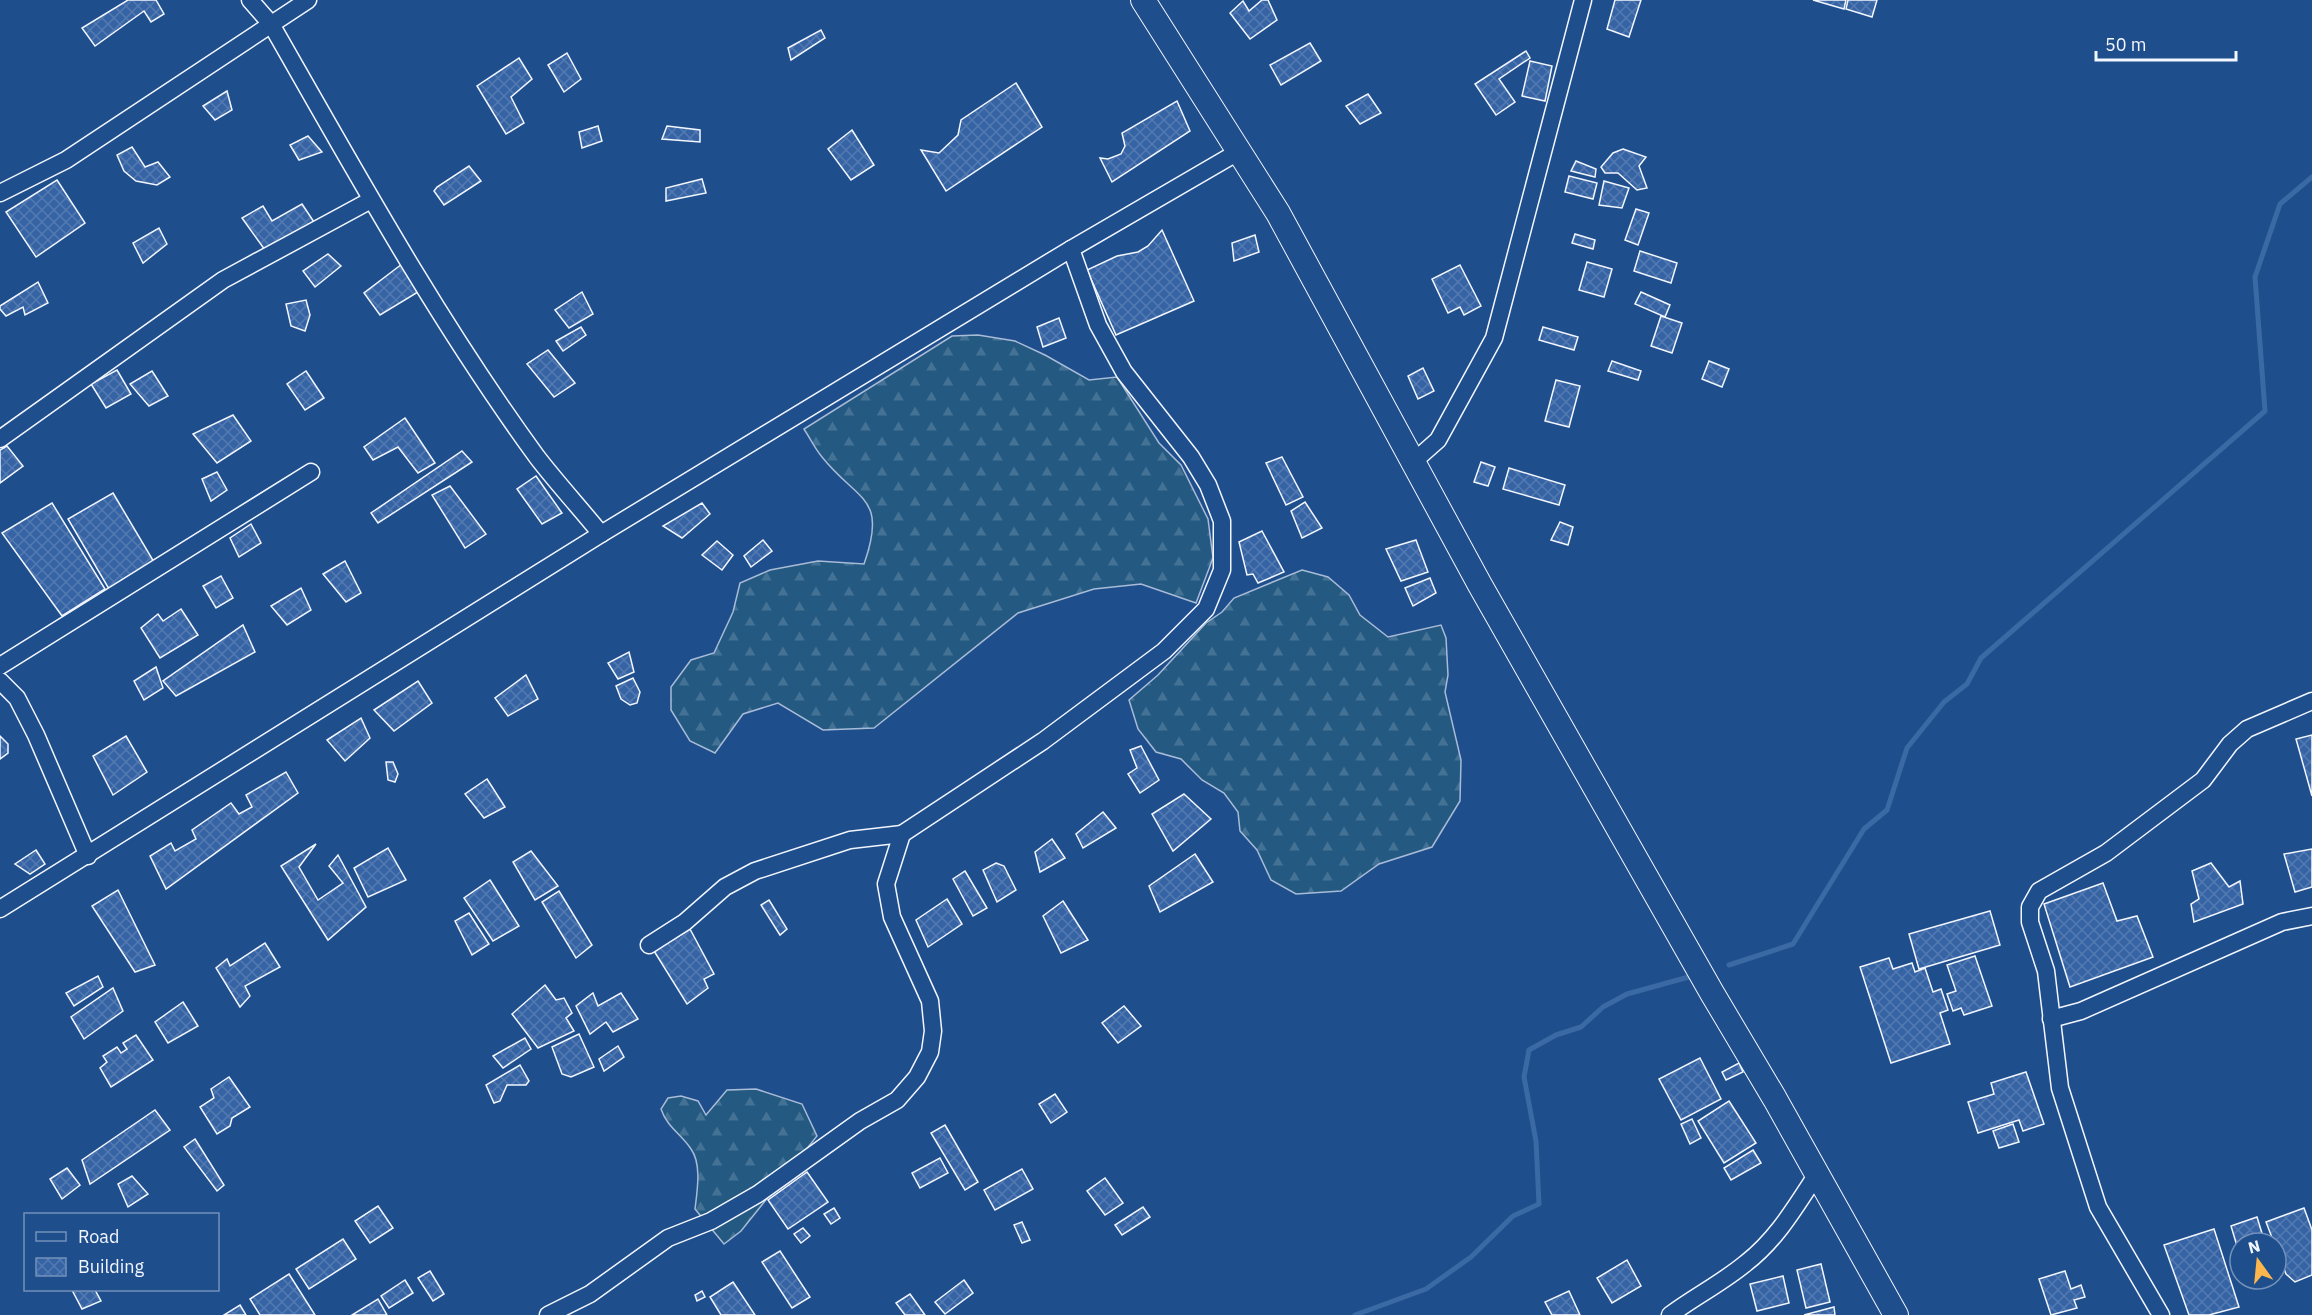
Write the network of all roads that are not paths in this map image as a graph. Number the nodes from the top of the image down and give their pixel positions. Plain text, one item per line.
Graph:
1 (250, 0) edge
2 (308, 0) edge
3 (1143, 0) edge
4 (1583, 0) edge
5 (271, 24) junction
6 (1238, 152) junction
7 (0, 193) edge
8 (371, 200) junction
9 (1071, 249) junction
10 (0, 439) edge
11 (1412, 463) junction
12 (311, 472) dead end
13 (601, 534) junction
14 (0, 666) edge
15 (0, 681) edge
16 (2312, 701) edge
17 (902, 834) junction
18 (88, 856) junction
19 (0, 909) edge
20 (2312, 916) edge
21 (649, 945) dead end
22 (2051, 1019) junction
23 (1817, 1173) junction
24 (548, 1315) edge
25 (1670, 1315) edge
26 (1896, 1315) edge
27 (2161, 1315) edge

1 - 5 street
2 - 5 street
3 - 6 main road
4 - 11 street
5 - 7 street
5 - 8 street
6 - 9 street
6 - 11 main road
8 - 10 street
8 - 13 street
9 - 13 street
9 - 17 street
11 - 23 main road
12 - 14 street
13 - 18 street
15 - 18 street
16 - 22 street
17 - 21 street
17 - 24 street
18 - 19 street
20 - 22 street
22 - 27 street
23 - 25 street
23 - 26 main road

